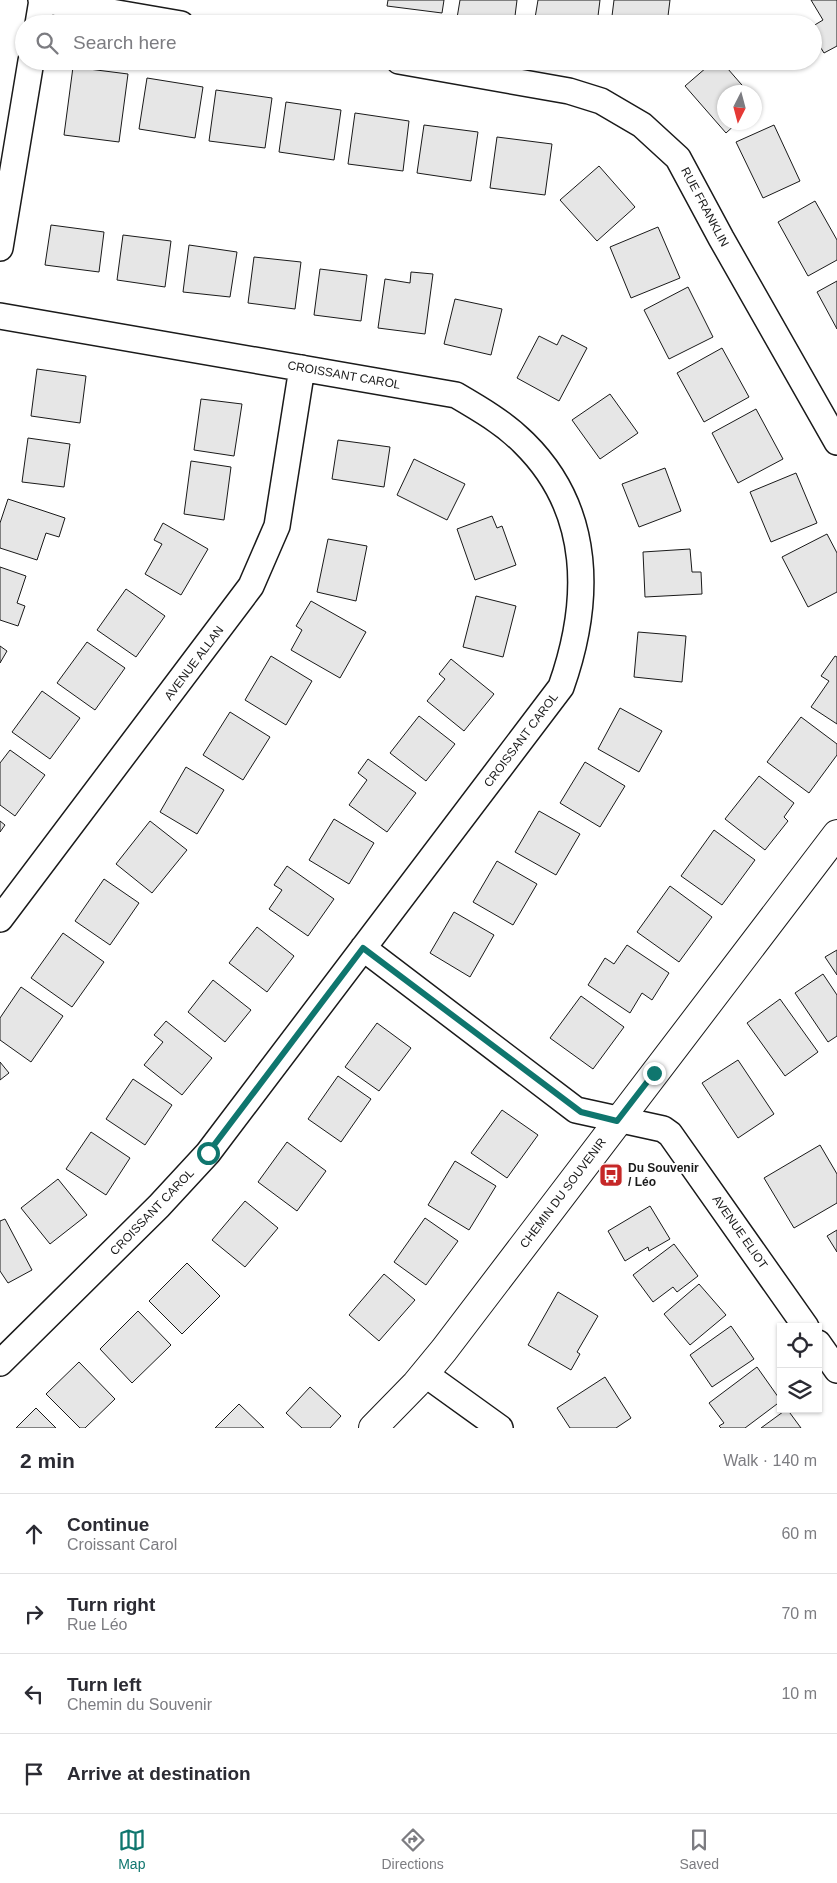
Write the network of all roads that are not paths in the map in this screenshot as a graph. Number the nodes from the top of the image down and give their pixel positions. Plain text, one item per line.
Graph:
1 (41, 0) edge
2 (39, 15) edge
3 (128, 15) edge
4 (30, 70) edge
5 (449, 70) edge
6 (0, 248) edge
7 (0, 316) edge
8 (302, 368) junction
9 (837, 442) edge
10 (837, 834) edge
11 (0, 919) edge
12 (363, 948) junction
13 (617, 1121) junction
14 (803, 1323) edge
15 (822, 1349) edge
16 (0, 1363) edge
17 (837, 1370) edge
18 (425, 1374) junction
19 (373, 1428) edge
20 (500, 1428) edge

1 - 2 street
1 - 3 street
4 - 6 street
5 - 9 street, RUE FRANKLIN
7 - 8 street, CROISSANT CAROL
8 - 11 street, AVENUE ALLAN
8 - 12 street, CROISSANT CAROL
10 - 13 street, CHEMIN DU SOUVENIR
12 - 13 street, AVENUE ELIOT
12 - 16 street, CROISSANT CAROL
13 - 14 street, AVENUE ELIOT
13 - 18 street, CHEMIN DU SOUVENIR
15 - 17 street
18 - 19 street, CHEMIN DU SOUVENIR
18 - 20 street

